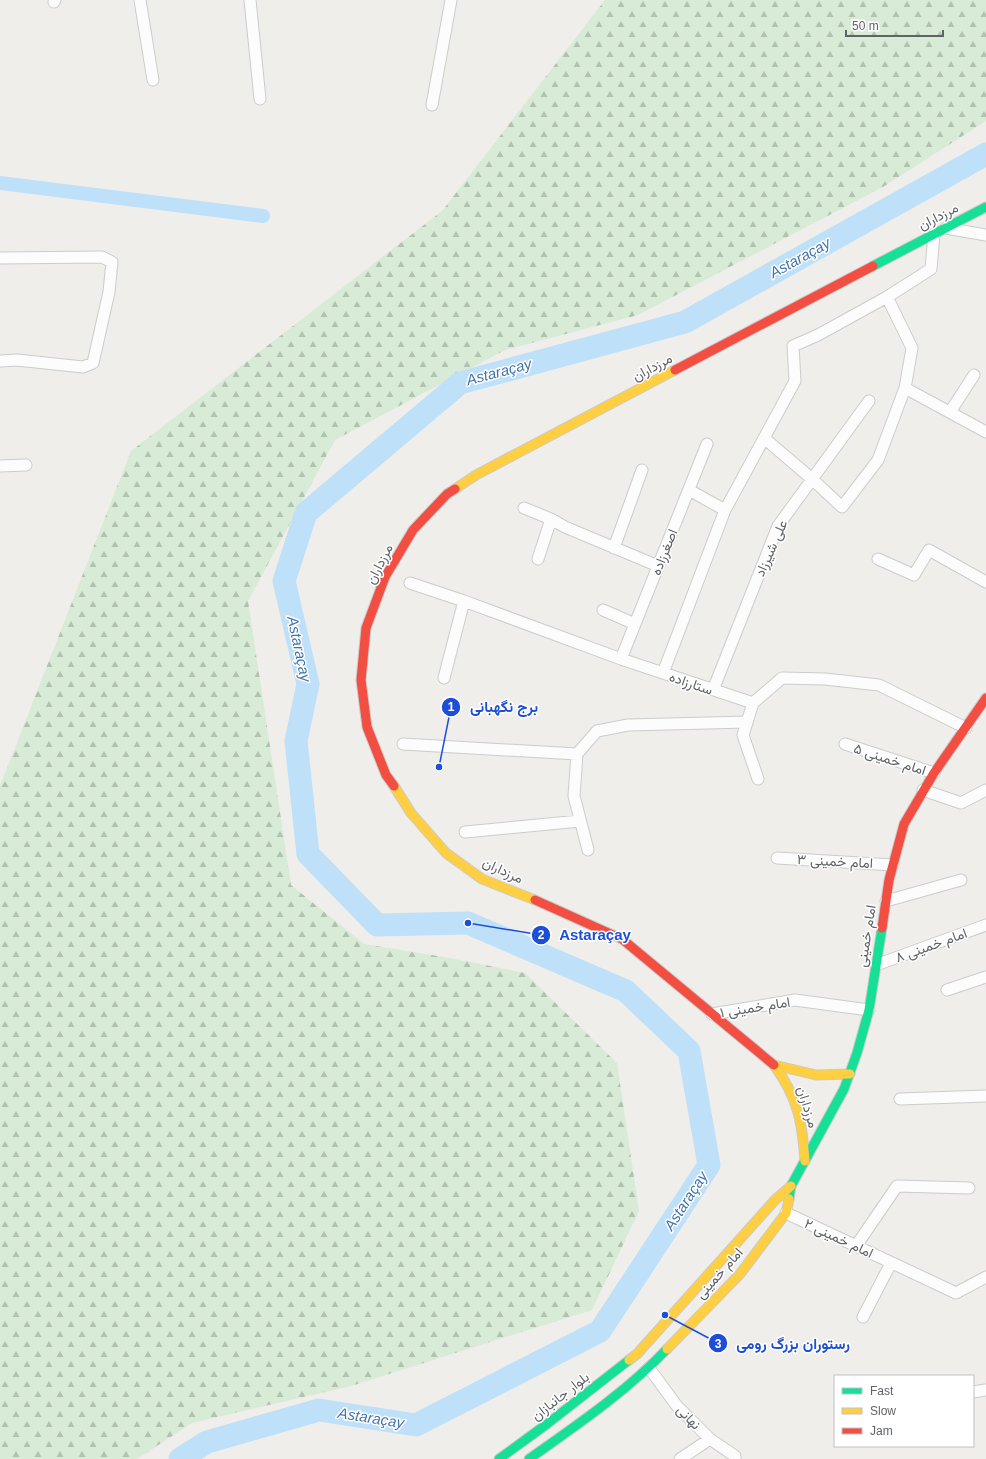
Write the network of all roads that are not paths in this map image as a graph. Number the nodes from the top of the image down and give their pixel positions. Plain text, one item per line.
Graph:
1 (140, 0) edge
2 (250, 0) edge
3 (451, 0) edge
4 (153, 80) dead end
5 (260, 99) dead end
6 (432, 105) dead end
7 (986, 207) edge
8 (946, 228) junction
9 (934, 234) junction
10 (986, 235) edge
11 (0, 258) edge
12 (887, 297) junction
13 (0, 361) edge
14 (974, 375) dead end
15 (905, 388) junction
16 (869, 401) dead end
17 (950, 412) junction
18 (986, 432) edge
19 (764, 438) junction
20 (707, 444) dead end
21 (26, 465) dead end
22 (0, 466) edge
23 (642, 470) dead end
24 (812, 479) junction
25 (689, 490) junction
26 (524, 508) dead end
27 (725, 510) junction
28 (551, 519) junction
29 (614, 548) junction
30 (538, 559) dead end
31 (878, 559) dead end
32 (658, 566) junction
33 (986, 582) edge
34 (410, 583) dead end
35 (464, 601) junction
36 (603, 610) dead end
37 (635, 624) junction
38 (621, 659) junction
39 (663, 673) junction
40 (444, 678) dead end
41 (713, 690) junction
42 (986, 698) edge
43 (753, 703) junction
44 (747, 722) junction
45 (966, 728) junction
46 (402, 744) dead end
47 (845, 744) dead end
48 (577, 754) junction
49 (934, 773) junction
50 (758, 779) dead end
51 (923, 790) junction
52 (986, 790) edge
53 (580, 821) junction
54 (465, 832) dead end
55 (588, 850) dead end
56 (777, 858) dead end
57 (893, 864) junction
58 (962, 880) dead end
59 (886, 901) junction
60 (986, 925) edge
61 (876, 965) junction
62 (986, 977) edge
63 (947, 990) dead end
64 (869, 1010) junction
65 (712, 1014) junction
66 (774, 1064) junction
67 (850, 1074) junction
68 (986, 1096) edge
69 (900, 1099) dead end
70 (805, 1161) junction
71 (792, 1186) junction
72 (969, 1188) dead end
73 (786, 1213) junction
74 (856, 1246) junction
75 (891, 1263) junction
76 (986, 1277) edge
77 (863, 1317) dead end
78 (637, 1354) junction
79 (649, 1368) junction
80 (986, 1390) edge
81 (974, 1392) edge
82 (710, 1439) junction
83 (737, 1458) edge
84 (499, 1459) edge
85 (529, 1459) edge
86 (680, 1459) edge

1 - 4 street
2 - 5 street
3 - 6 street
7 - 8 street, مرزداران
8 - 9 street, مرزداران
8 - 10 street
9 - 12 street
9 - 65 street, مرزداران
11 - 13 street
12 - 15 street
12 - 19 street
14 - 17 street
15 - 17 street
15 - 24 street
16 - 24 street, علی شیرزاد
17 - 18 street
19 - 24 street
19 - 27 street
20 - 25 street, اصغرزاده
21 - 22 street
23 - 29 street
24 - 41 street, علی شیرزاد
25 - 27 street
25 - 32 street, اصغرزاده
26 - 28 street
27 - 39 street
28 - 29 street
28 - 30 street
29 - 32 street
31 - 33 street
32 - 37 street, اصغرزاده
34 - 35 street, ستارزاده
35 - 38 street, ستارزاده
35 - 40 street
36 - 37 street
37 - 38 street, اصغرزاده
38 - 39 street, ستارزاده
39 - 41 street, ستارزاده
41 - 43 street, ستارزاده
42 - 45 street, امام خمینی
43 - 44 street
43 - 45 street
44 - 48 street
44 - 50 street
45 - 49 street, امام خمینی
46 - 48 street
47 - 49 street, امام خمینی ۵
48 - 53 street
49 - 51 street, امام خمینی
51 - 52 street
51 - 57 street, امام خمینی
53 - 54 street
53 - 55 street
56 - 57 street, امام خمینی ۳
57 - 59 street, امام خمینی
58 - 59 street
59 - 61 street, امام خمینی
60 - 61 street, امام خمینی ۸
61 - 64 street, امام خمینی
62 - 63 street
64 - 65 street, امام خمینی ۱
64 - 67 street, امام خمینی
65 - 66 street, مرزداران
66 - 67 street, مرزداران
66 - 70 street, مرزداران
67 - 70 street, امام خمینی
68 - 69 street
70 - 71 street, امام خمینی
71 - 73 street, امام خمینی
71 - 78 street, امام خمینی
72 - 74 street
73 - 74 street, امام خمینی ۲
73 - 79 street, امام خمینی
74 - 75 street, امام خمینی ۲
75 - 76 street, امام خمینی ۲
75 - 77 street
78 - 79 street
78 - 84 street, بلوار جانبازان
79 - 82 street, نهانی
79 - 85 street
80 - 81 street
82 - 83 street, نهانی
82 - 86 street

